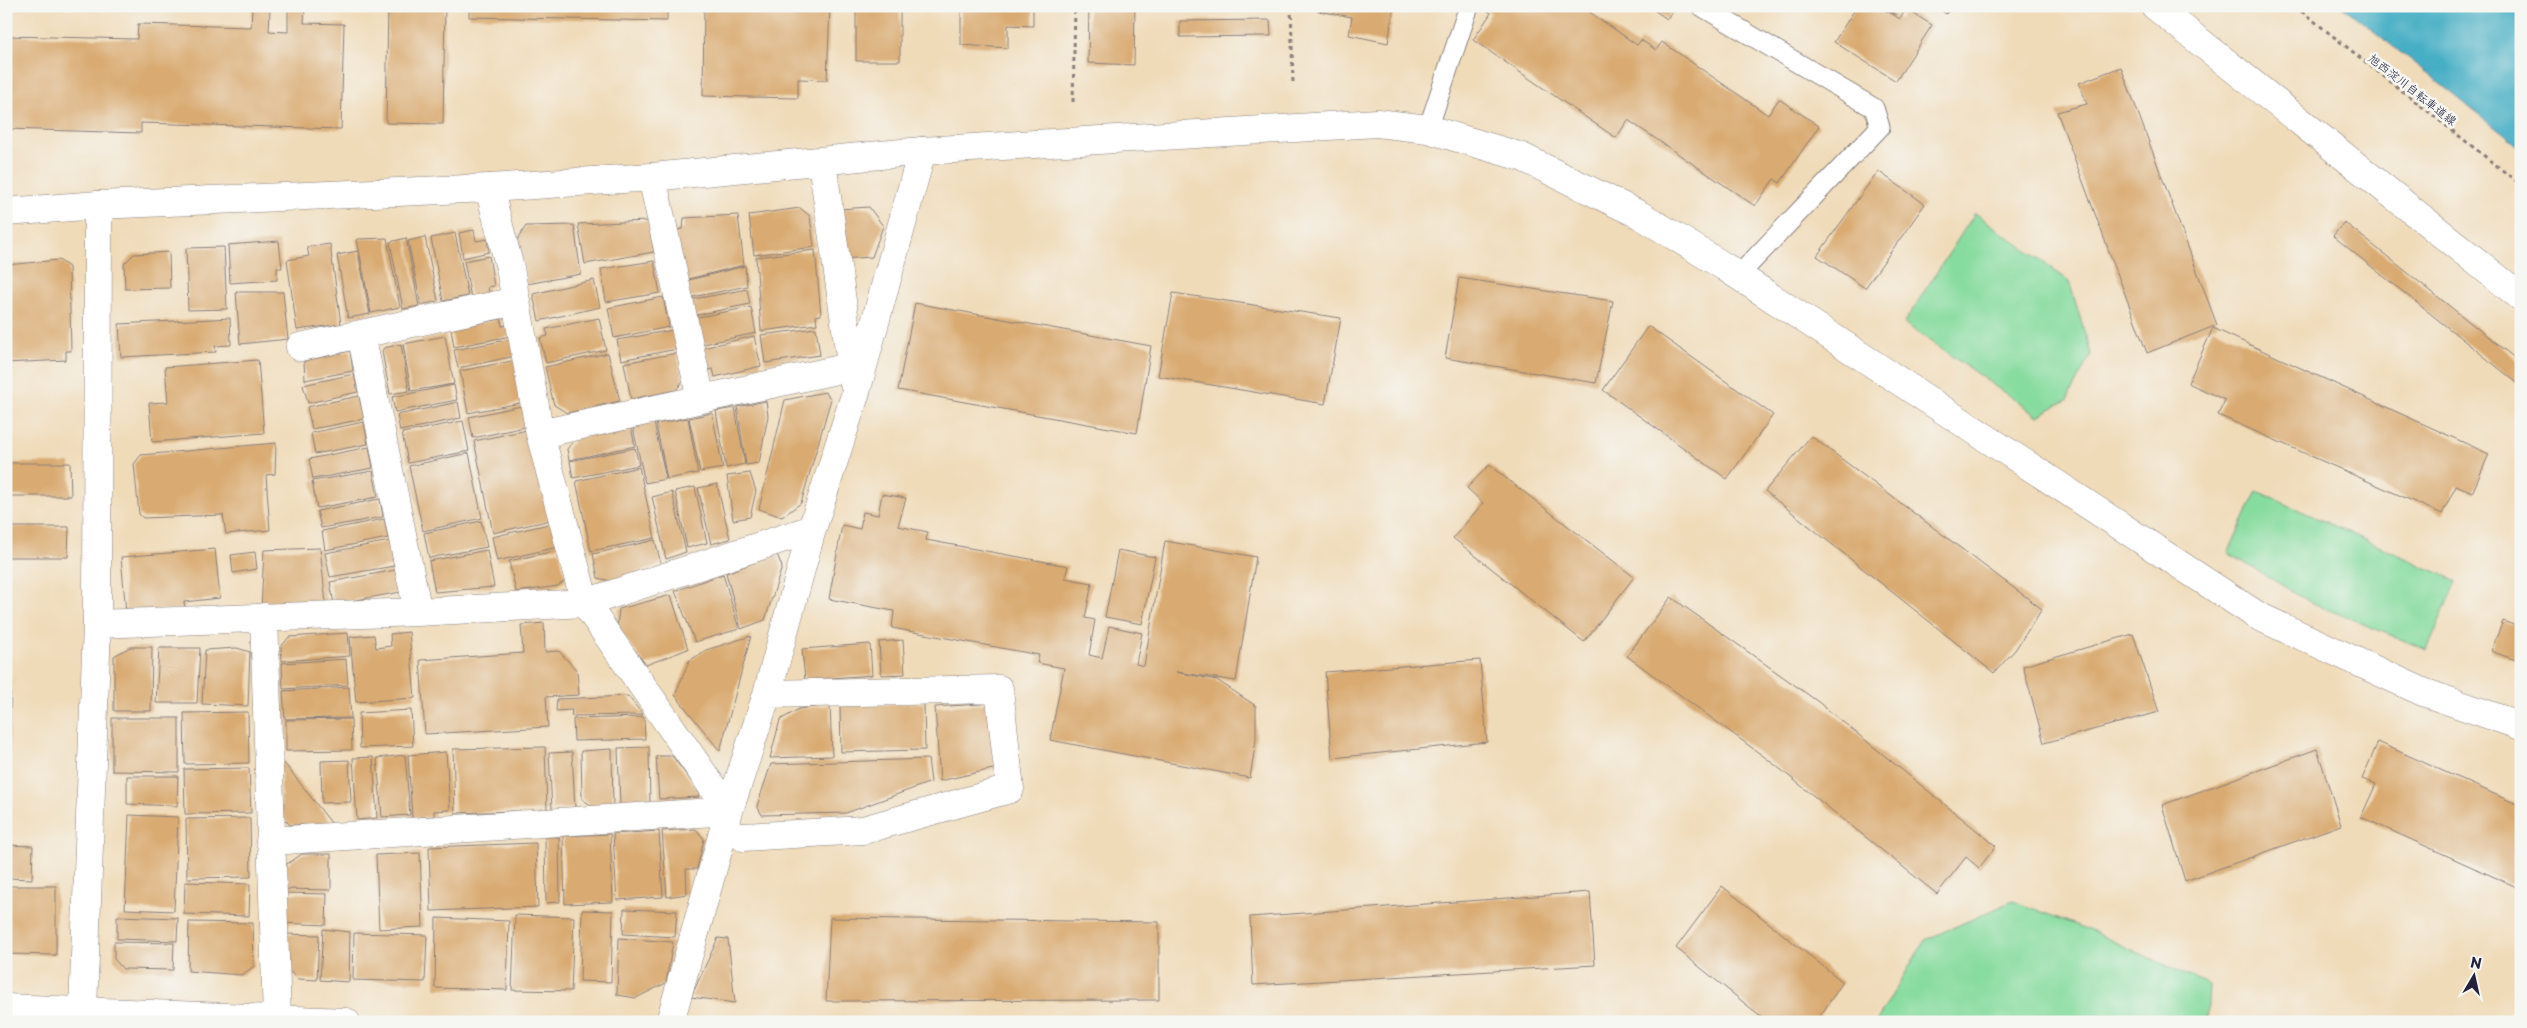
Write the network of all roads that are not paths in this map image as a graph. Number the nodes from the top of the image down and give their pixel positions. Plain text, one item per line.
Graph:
1 (1469, 6) edge
2 (1701, 6) edge
3 (2155, 6) edge
4 (1428, 130) junction
5 (922, 151) junction
6 (822, 162) junction
7 (652, 177) junction
8 (489, 188) junction
9 (98, 205) junction
10 (6, 212) edge
11 (1738, 276) junction
12 (2521, 297) edge
13 (516, 301) junction
14 (361, 334) junction
15 (300, 347) dead end
16 (853, 380) junction
17 (701, 399) junction
18 (540, 434) junction
19 (812, 529) junction
20 (585, 603) junction
21 (418, 612) junction
22 (264, 617) junction
23 (97, 624) junction
24 (766, 694) junction
25 (2521, 726) edge
26 (729, 811) junction
27 (743, 837) dead end
28 (270, 841) junction
29 (6, 1008) edge
30 (83, 1011) junction
31 (149, 1018) edge
32 (278, 1020) edge
33 (346, 1022) edge
34 (670, 1022) edge

1 - 4 lane
2 - 11 lane
3 - 12 street
4 - 5 street
4 - 11 street
5 - 6 street
5 - 16 street
6 - 7 street
6 - 16 street
7 - 8 street
7 - 17 street
8 - 9 street
8 - 13 street
9 - 10 street
9 - 23 street
11 - 25 street
13 - 14 street
13 - 18 street
14 - 15 street
14 - 21 street
16 - 17 street
16 - 19 street
17 - 18 street
18 - 20 street
19 - 20 street
19 - 24 street
20 - 21 street
20 - 26 street
21 - 22 street
22 - 23 street
22 - 28 street
23 - 30 street
24 - 26 street
24 - 27 street
26 - 28 street
26 - 34 street
28 - 32 street
29 - 30 street
30 - 31 street
31 - 32 street
32 - 33 street

